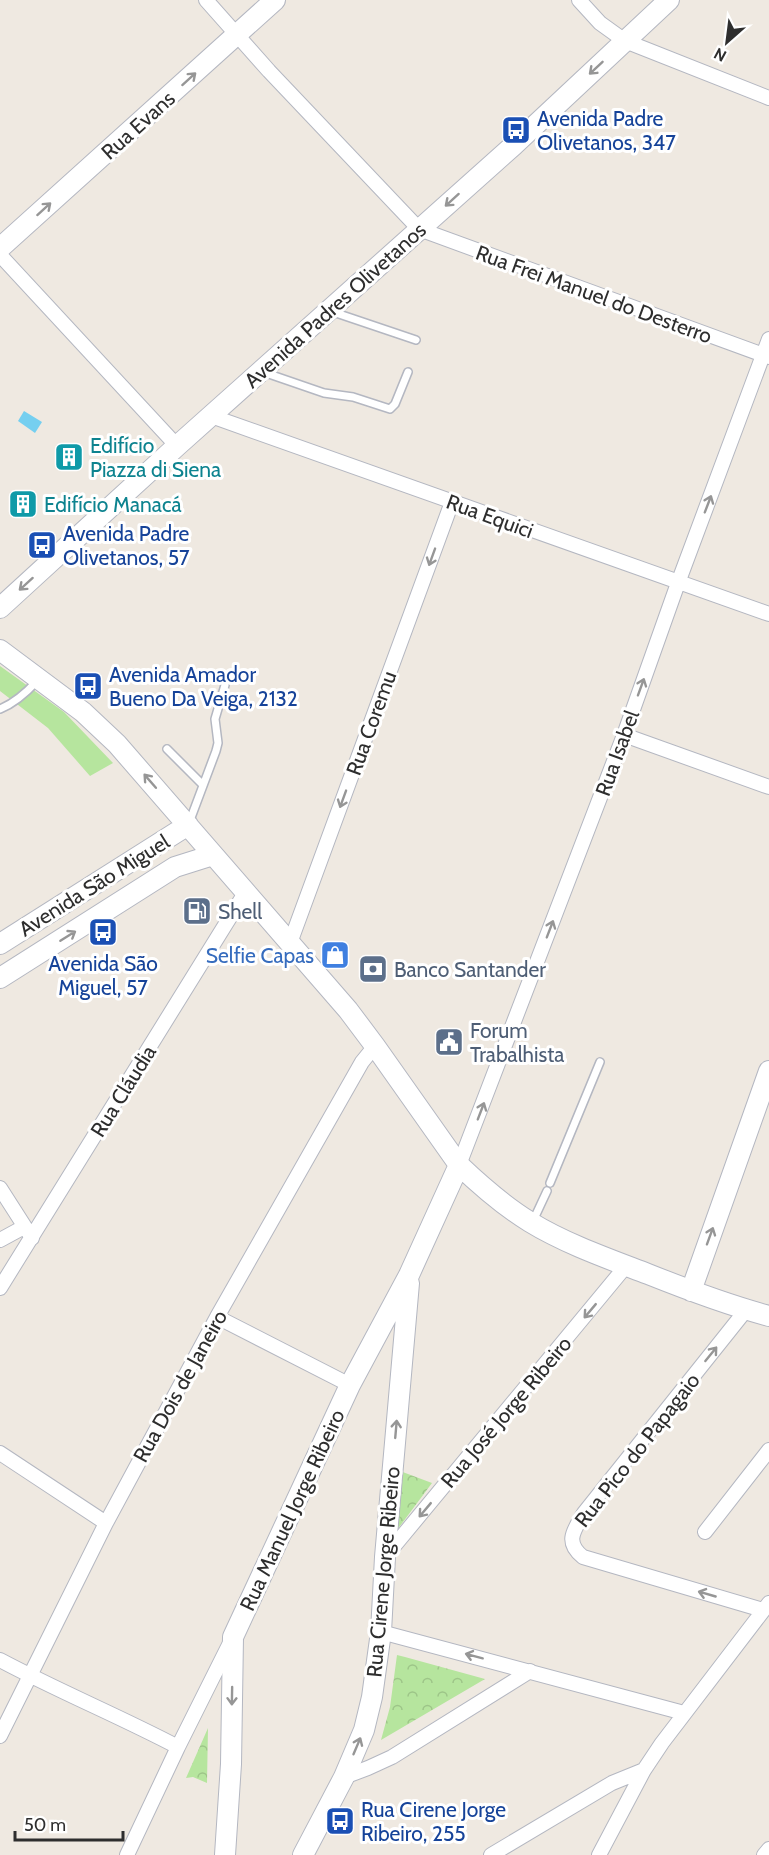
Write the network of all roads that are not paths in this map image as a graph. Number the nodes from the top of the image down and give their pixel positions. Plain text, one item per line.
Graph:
1 (206, 0) edge
2 (275, 0) edge
3 (579, 0) edge
4 (669, 0) edge
5 (237, 34) junction
6 (625, 41) junction
7 (769, 98) edge
8 (420, 229) junction
9 (0, 248) edge
10 (0, 255) edge
11 (328, 310) junction
12 (769, 339) edge
13 (416, 340) dead end
14 (766, 356) edge
15 (260, 371) junction
16 (408, 372) dead end
17 (211, 416) junction
18 (177, 446) junction
19 (452, 502) junction
20 (678, 583) junction
21 (0, 608) edge
22 (769, 614) edge
23 (0, 650) edge
24 (39, 679) junction
25 (225, 685) dead end
26 (0, 709) edge
27 (624, 735) junction
28 (166, 748) dead end
29 (203, 785) junction
30 (769, 787) edge
31 (193, 831) junction
32 (213, 855) junction
33 (175, 867) junction
34 (245, 893) junction
35 (0, 944) edge
36 (290, 944) junction
37 (0, 978) edge
38 (375, 1046) junction
39 (600, 1062) dead end
40 (769, 1071) edge
41 (459, 1165) junction
42 (550, 1183) dead end
43 (0, 1188) edge
44 (547, 1191) dead end
45 (532, 1223) junction
46 (28, 1232) junction
47 (0, 1240) edge
48 (626, 1266) junction
49 (409, 1275) junction
50 (0, 1288) edge
51 (690, 1291) junction
52 (746, 1310) junction
53 (769, 1316) edge
54 (217, 1317) junction
55 (350, 1385) junction
56 (769, 1450) edge
57 (0, 1453) edge
58 (106, 1523) junction
59 (705, 1532) dead end
60 (385, 1557) junction
61 (766, 1606) edge
62 (381, 1632) junction
63 (233, 1637) junction
64 (0, 1660) edge
65 (531, 1671) junction
66 (29, 1675) junction
67 (684, 1713) junction
68 (0, 1736) edge
69 (178, 1747) junction
70 (644, 1770) junction
71 (344, 1777) junction
72 (769, 1849) edge
73 (127, 1855) edge
74 (225, 1855) edge
75 (303, 1855) edge
76 (490, 1855) edge
77 (599, 1855) edge
78 (764, 1855) edge

1 - 5 street
2 - 5 street, Rua Evans
3 - 6 street
4 - 6 street, Avenida Padres Olivetanos
5 - 8 street
9 -> 5 street, Rua Evans
6 - 7 street
6 -> 8 street, Avenida Padres Olivetanos
8 - 11 street, Avenida Padres Olivetanos
8 - 14 street, Rua Frei Manuel do Desterro
10 - 18 street
11 - 13 lane
11 - 15 street, Avenida Padres Olivetanos
12 - 14 street, Rua Isabel
20 -> 14 street, Rua Isabel
15 - 16 lane
15 - 17 street, Avenida Padres Olivetanos
17 - 18 street, Avenida Padres Olivetanos
17 - 19 street, Rua Equici
18 -> 21 street, Avenida Padres Olivetanos
19 - 20 street, Rua Equici
19 -> 36 street, Rua Coremu
20 - 22 street, Rua Equici
27 -> 20 street, Rua Isabel
23 - 24 street
24 - 26 lane
31 -> 24 street
25 - 29 lane
27 - 30 street
41 -> 27 street, Rua Isabel
28 - 29 lane
29 - 31 lane
31 - 32 street
31 - 33 street, Avenida São Miguel
31 - 35 street, Avenida São Miguel
32 - 33 street, Avenida São Miguel
32 - 34 street
37 -> 33 street, Avenida São Miguel
34 - 36 street
34 - 46 street, Rua Cláudia
36 - 38 street
38 - 41 street
38 - 54 street, Rua Dois de Janeiro
39 - 42 lane
51 -> 40 street
41 - 45 street
41 - 49 street, Rua Manuel Jorge Ribeiro
43 - 46 street
44 - 45 lane
45 - 48 street
46 - 47 street
46 - 50 street, Rua Cláudia
48 - 51 street
48 -> 60 street, Rua José Jorge Ribeiro
49 - 55 street, Rua Manuel Jorge Ribeiro
60 -> 49 street, Rua Cirene Jorge Ribeiro
51 - 52 street
52 - 53 street
61 -> 52 street, Rua Pico do Papagaio
54 - 55 street
54 - 58 street, Rua Dois de Janeiro
55 - 63 street, Rua Manuel Jorge Ribeiro
56 - 59 street
57 - 58 street
58 - 66 street, Rua Dois de Janeiro
60 - 62 street, Rua Cirene Jorge Ribeiro
61 - 67 street
65 -> 62 street
71 -> 62 street, Rua Cirene Jorge Ribeiro
63 - 69 street, Rua Manuel Jorge Ribeiro
63 -> 74 street
64 - 66 street
65 - 67 street
65 - 71 street
66 - 68 street, Rua Dois de Janeiro
66 - 69 street
67 - 70 street
69 - 73 street, Rua Manuel Jorge Ribeiro
70 - 76 street
70 - 77 street
71 - 75 street, Rua Cirene Jorge Ribeiro
72 - 78 street

